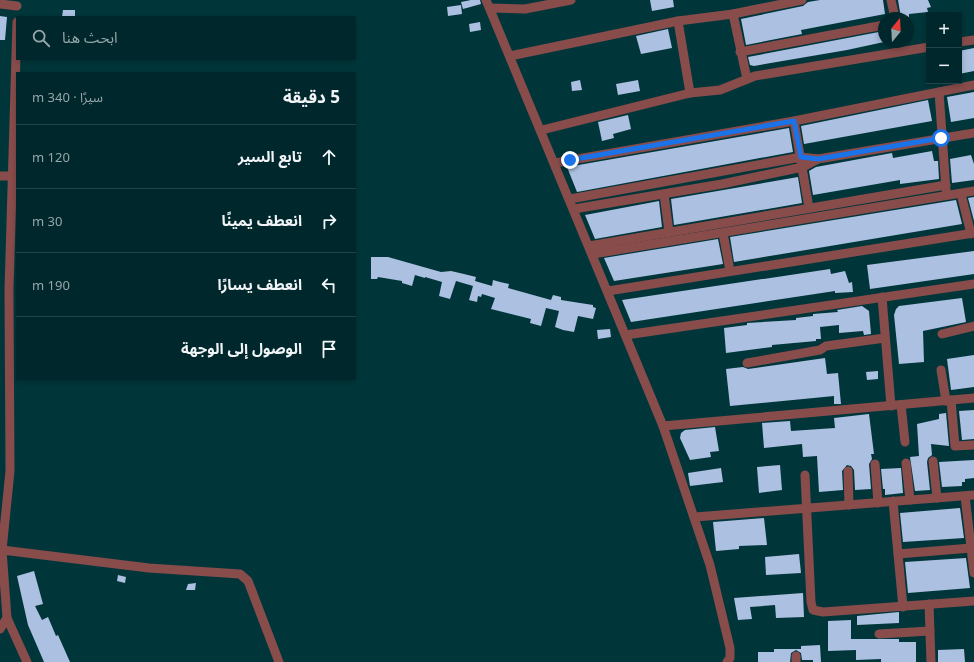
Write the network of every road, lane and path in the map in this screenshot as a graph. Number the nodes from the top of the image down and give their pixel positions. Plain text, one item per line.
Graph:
1 (571, 0) edge
2 (802, 0) edge
3 (890, 0) edge
4 (18, 3) edge
5 (0, 4) edge
6 (488, 4) edge
7 (893, 12) edge
8 (733, 14) junction
9 (17, 16) edge
10 (678, 21) junction
11 (878, 26) edge
12 (974, 40) edge
13 (962, 42) edge
14 (901, 48) edge
15 (926, 48) edge
16 (740, 52) junction
17 (902, 52) junction
18 (510, 56) junction
19 (16, 60) edge
20 (747, 78) junction
21 (974, 85) edge
22 (939, 92) junction
23 (690, 93) junction
24 (794, 121) junction
25 (542, 130) junction
26 (974, 135) edge
27 (941, 138) junction
28 (801, 157) junction
29 (818, 159) junction
30 (555, 163) junction
31 (803, 167) junction
32 (0, 176) edge
33 (13, 176) junction
34 (946, 185) junction
35 (974, 191) edge
36 (664, 194) junction
37 (961, 194) junction
38 (946, 197) junction
39 (570, 198) junction
40 (809, 208) junction
41 (574, 210) junction
42 (669, 232) junction
43 (723, 233) junction
44 (973, 233) edge
45 (591, 250) junction
46 (730, 271) junction
47 (974, 286) edge
48 (4, 290) edge
49 (608, 290) junction
50 (882, 297) junction
51 (974, 326) edge
52 (942, 334) dead end
53 (626, 335) junction
54 (885, 338) junction
55 (747, 363) dead end
56 (4, 369) edge
57 (941, 370) dead end
58 (974, 398) edge
59 (949, 400) junction
60 (901, 405) junction
61 (890, 406) junction
62 (663, 426) junction
63 (905, 442) dead end
64 (974, 445) edge
65 (933, 460) dead end
66 (906, 463) dead end
67 (875, 464) dead end
68 (848, 471) dead end
69 (805, 475) dead end
70 (970, 495) edge
71 (937, 498) junction
72 (910, 500) junction
73 (893, 501) junction
74 (878, 502) junction
75 (849, 505) junction
76 (807, 508) junction
77 (694, 517) junction
78 (2, 530) edge
79 (971, 548) junction
80 (2, 550) junction
81 (898, 554) junction
82 (974, 573) edge
83 (974, 601) edge
84 (929, 604) junction
85 (903, 607) junction
86 (7, 618) junction
87 (0, 629) edge
88 (930, 632) junction
89 (879, 634) dead end
90 (27, 662) edge
91 (279, 662) edge
92 (727, 662) edge
93 (930, 662) edge

1 - 6 street
2 - 8 street
3 - 7 street
4 - 5 street
4 - 9 street
6 - 18 street
8 - 10 street
8 - 16 street
10 - 18 street
10 - 23 street
11 - 16 street
12 - 13 street
14 - 17 street
15 - 17 street
16 - 20 street
17 - 20 street
18 - 25 street
19 - 33 street
20 - 23 street
21 - 22 street
22 - 24 street
22 - 27 street
23 - 25 street
24 - 28 street
24 - 30 street
25 - 30 street
26 - 27 street
27 - 29 street
27 - 34 street
28 - 29 street
28 - 31 street
28 - 39 street
29 - 31 street
30 - 39 street
31 - 36 street
31 - 40 street
32 - 33 street
33 - 48 street
34 - 38 street
34 - 40 street
35 - 37 street
36 - 41 street
36 - 42 street
37 - 38 street
37 - 44 street
38 - 43 street
39 - 41 street
40 - 42 street
41 - 45 street
42 - 45 street
43 - 45 street
43 - 46 street
44 - 46 street
45 - 49 street
46 - 49 street
47 - 50 street
48 - 56 street
49 - 53 street
50 - 53 street
50 - 54 street
51 - 52 street
53 - 62 street
54 - 55 street
54 - 61 street
56 - 78 street
57 - 59 street
58 - 59 street
59 - 60 street
59 - 64 street
60 - 61 street
60 - 63 street
61 - 62 street
62 - 77 street
65 - 71 street
66 - 72 street
67 - 74 street
68 - 75 street
69 - 76 street
70 - 71 street
70 - 79 street
71 - 72 street
72 - 73 street
73 - 74 street
73 - 81 street
74 - 75 street
75 - 76 street
76 - 77 street
76 - 85 street
77 - 92 street
78 - 80 street
79 - 81 street
79 - 82 street
80 - 86 street
80 - 91 street
81 - 85 street
83 - 84 street
84 - 85 street
84 - 88 street
86 - 87 street
86 - 90 street
88 - 89 street
88 - 93 street

